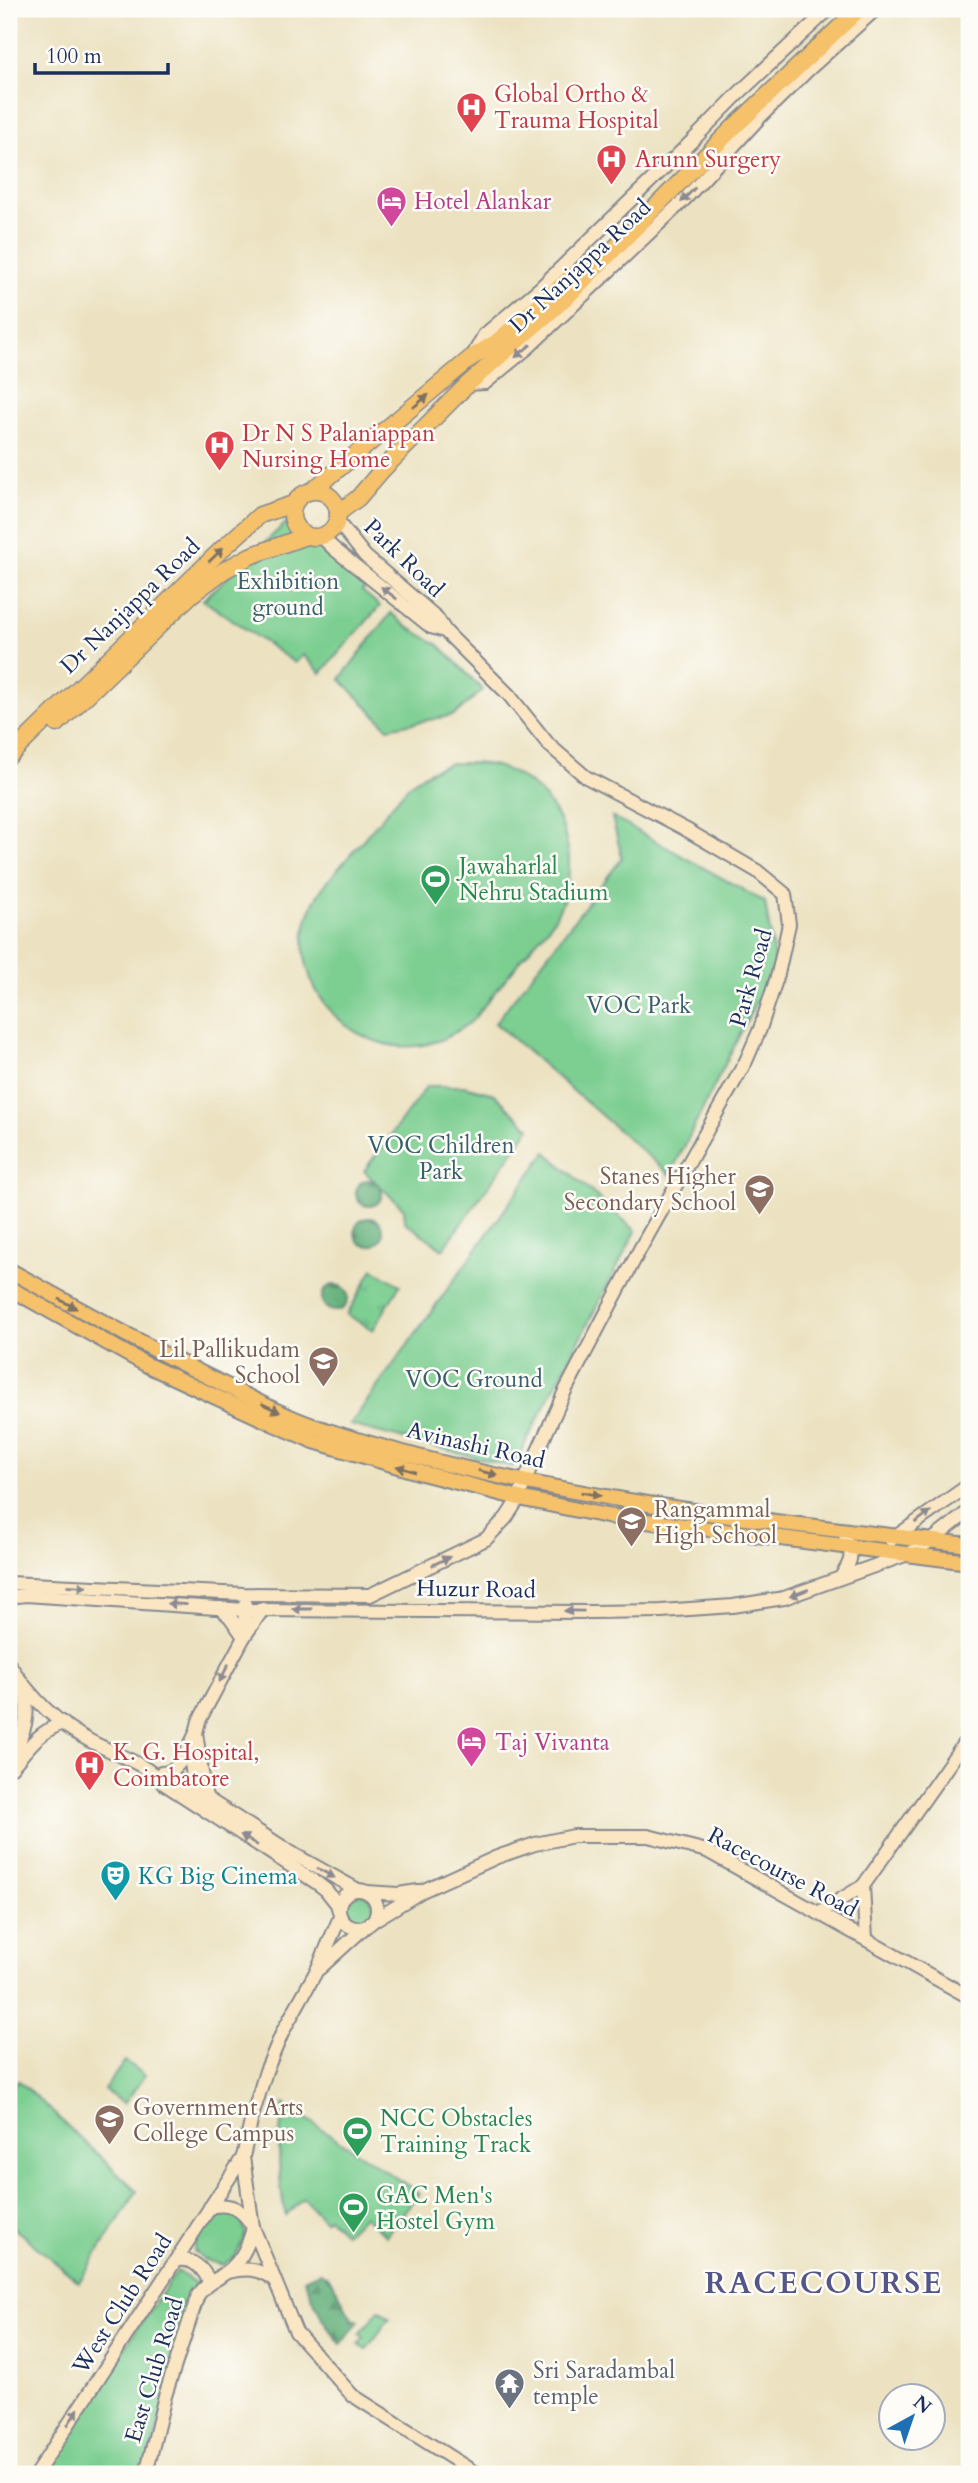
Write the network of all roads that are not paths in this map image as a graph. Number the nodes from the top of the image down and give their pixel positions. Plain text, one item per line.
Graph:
1 (829, 9) edge
2 (845, 9) edge
3 (859, 9) edge
4 (876, 9) edge
5 (502, 346) junction
6 (471, 358) junction
7 (468, 384) junction
8 (312, 491) junction
9 (293, 504) junction
10 (338, 517) junction
11 (314, 536) junction
12 (168, 610) junction
13 (445, 631) junction
14 (9, 756) edge
15 (9, 770) edge
16 (9, 1270) edge
17 (9, 1288) edge
18 (149, 1349) junction
19 (141, 1362) junction
20 (181, 1373) junction
21 (524, 1482) junction
22 (969, 1485) edge
23 (519, 1498) junction
24 (969, 1511) edge
25 (831, 1528) junction
26 (896, 1537) junction
27 (931, 1541) junction
28 (969, 1545) edge
29 (849, 1546) junction
30 (876, 1550) junction
31 (908, 1554) junction
32 (969, 1562) edge
33 (841, 1577) junction
34 (9, 1583) edge
35 (244, 1594) junction
36 (365, 1595) junction
37 (9, 1597) edge
38 (220, 1608) junction
39 (263, 1609) junction
40 (366, 1609) junction
41 (245, 1610) junction
42 (244, 1637) junction
43 (9, 1664) edge
44 (24, 1688) junction
45 (64, 1723) junction
46 (196, 1734) junction
47 (969, 1736) edge
48 (9, 1765) edge
49 (9, 1771) edge
50 (160, 1773) junction
51 (200, 1795) junction
52 (863, 1885) junction
53 (361, 1891) junction
54 (422, 1891) junction
55 (818, 1913) junction
56 (339, 1914) junction
57 (368, 1925) junction
58 (866, 1939) junction
59 (317, 1970) junction
60 (969, 1997) edge
61 (243, 2157) junction
62 (210, 2207) junction
63 (253, 2227) junction
64 (177, 2260) junction
65 (226, 2273) junction
66 (273, 2280) junction
67 (209, 2281) junction
68 (36, 2474) edge
69 (146, 2474) edge
70 (477, 2474) edge

1 - 6 street, Dr Nanjappa Road
2 - 5 highway
3 - 5 highway
4 -> 7 street, Dr Nanjappa Road
5 - 6 highway
5 - 7 highway
8 -> 6 highway, Dr Nanjappa Road
7 - 10 highway, Dr Nanjappa Road
8 - 9 highway
8 - 10 highway
9 - 11 highway
12 -> 9 highway, Dr Nanjappa Road
10 - 11 highway
10 - 13 street, Park Road
11 - 12 highway, Dr Nanjappa Road
13 -> 11 street
12 - 14 highway, Dr Nanjappa Road
12 - 15 highway, Dr Nanjappa Road
13 - 21 street, Park Road
16 -> 18 main road, Avinashi Road
17 - 19 main road, Avinashi Road
18 - 19 main road
18 - 20 main road, Avinashi Road
19 - 20 main road, Avinashi Road
20 -> 21 main road, Avinashi Road
23 -> 20 main road, Avinashi Road
21 - 23 street, Park Road
21 -> 25 main road, Avinashi Road
26 -> 22 street
23 - 29 main road, Avinashi Road
36 -> 23 street, Park Road
24 - 27 street, Huzur Road
25 - 26 main road, Avinashi Road
25 - 29 street
26 - 27 main road, Avinashi Road
26 - 30 street
27 - 28 main road, Avinashi Road
27 - 31 street, Huzur Road
29 - 30 main road, Avinashi Road
29 - 33 street
30 - 31 main road, Avinashi Road
31 - 32 main road, Avinashi Road
31 - 33 street, Huzur Road
33 -> 40 street, Huzur Road
34 -> 35 street
35 - 36 street
35 - 41 street
36 - 40 street
38 -> 37 street, Huzur Road
38 - 41 street, Huzur Road
38 - 42 street
40 -> 39 street, Huzur Road
39 - 41 street, Huzur Road
39 - 42 street
41 - 42 street
42 -> 46 street
43 - 44 street
44 - 45 street
44 - 48 street
45 - 49 street
45 - 50 street
46 - 50 street
46 - 51 street
47 - 52 street
50 - 51 street
56 -> 50 street
51 -> 53 street
52 - 55 street
52 - 58 street
53 - 54 street
53 - 56 street
53 - 57 street
54 - 55 street, Racecourse Road
54 - 57 street, Racecourse Road
55 - 58 street, Racecourse Road
56 - 57 street
56 - 59 street
57 - 59 street, Racecourse Road
58 - 60 street, Racecourse Road
59 - 61 street
61 - 62 street, West Club Road
61 - 63 street
62 - 63 street
62 - 64 street, West Club Road
63 - 65 street
63 - 66 street
64 - 67 street
68 -> 64 street, West Club Road
65 - 66 street
65 - 67 street
66 - 70 street
67 - 69 street, East Club Road

